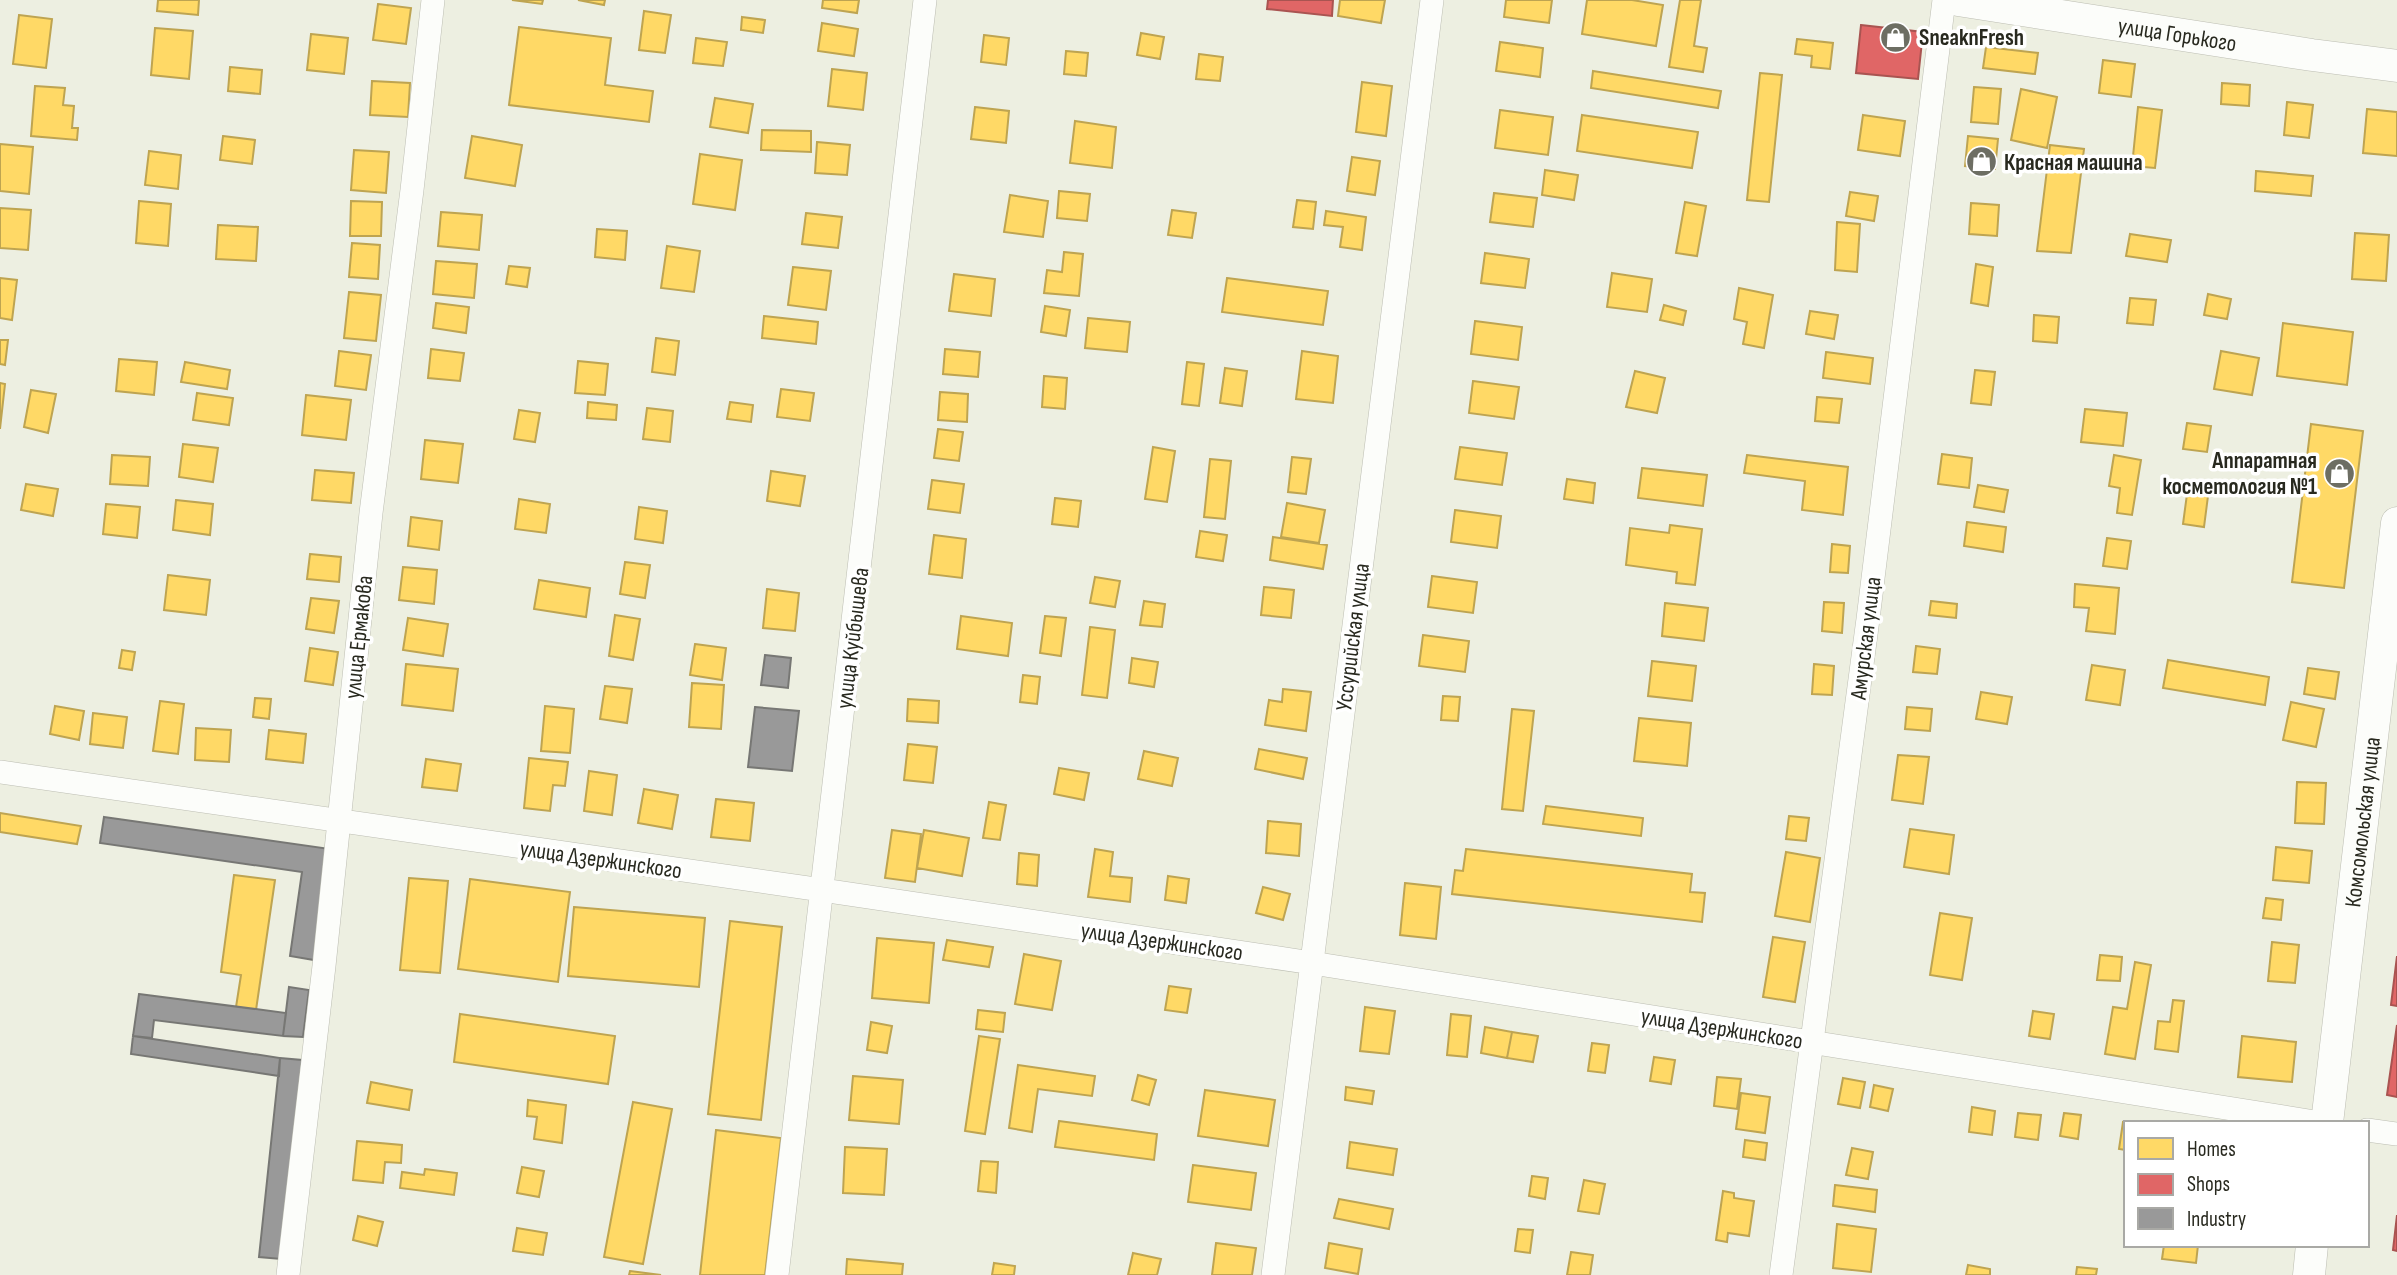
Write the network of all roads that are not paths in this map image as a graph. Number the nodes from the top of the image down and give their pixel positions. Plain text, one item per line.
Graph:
1 (433, 0) edge
2 (925, 0) edge
3 (1432, 0) edge
4 (1944, 0) edge
5 (1958, 0) edge
6 (2397, 66) edge
7 (2397, 523) edge
8 (0, 772) edge
9 (338, 822) junction
10 (822, 890) junction
11 (1312, 963) junction
12 (1813, 1042) junction
13 (2308, 1121) edge
14 (2327, 1121) edge
15 (2369, 1130) edge
16 (2397, 1134) edge
17 (2312, 1247) edge
18 (288, 1275) edge
19 (777, 1275) edge
20 (1273, 1275) edge
21 (1781, 1275) edge
22 (2309, 1275) edge

1 - 9 street, улица Ермакова
2 - 10 street, улица Куйбышева
3 - 11 street, Уссурийская улица
4 - 12 street, Амурская улица
5 - 6 main road, улица Горького
7 - 14 main road, Комсомольская улица
8 - 9 street, улица Дзержинского
9 - 10 street, улица Дзержинского
9 - 18 street, улица Ермакова
10 - 11 street, улица Дзержинского
10 - 19 street, улица Куйбышева
11 - 12 street, улица Дзержинского
11 - 20 street, Уссурийская улица
12 - 13 street, улица Дзержинского
12 - 21 street, Амурская улица
15 - 16 street
17 - 22 main road

